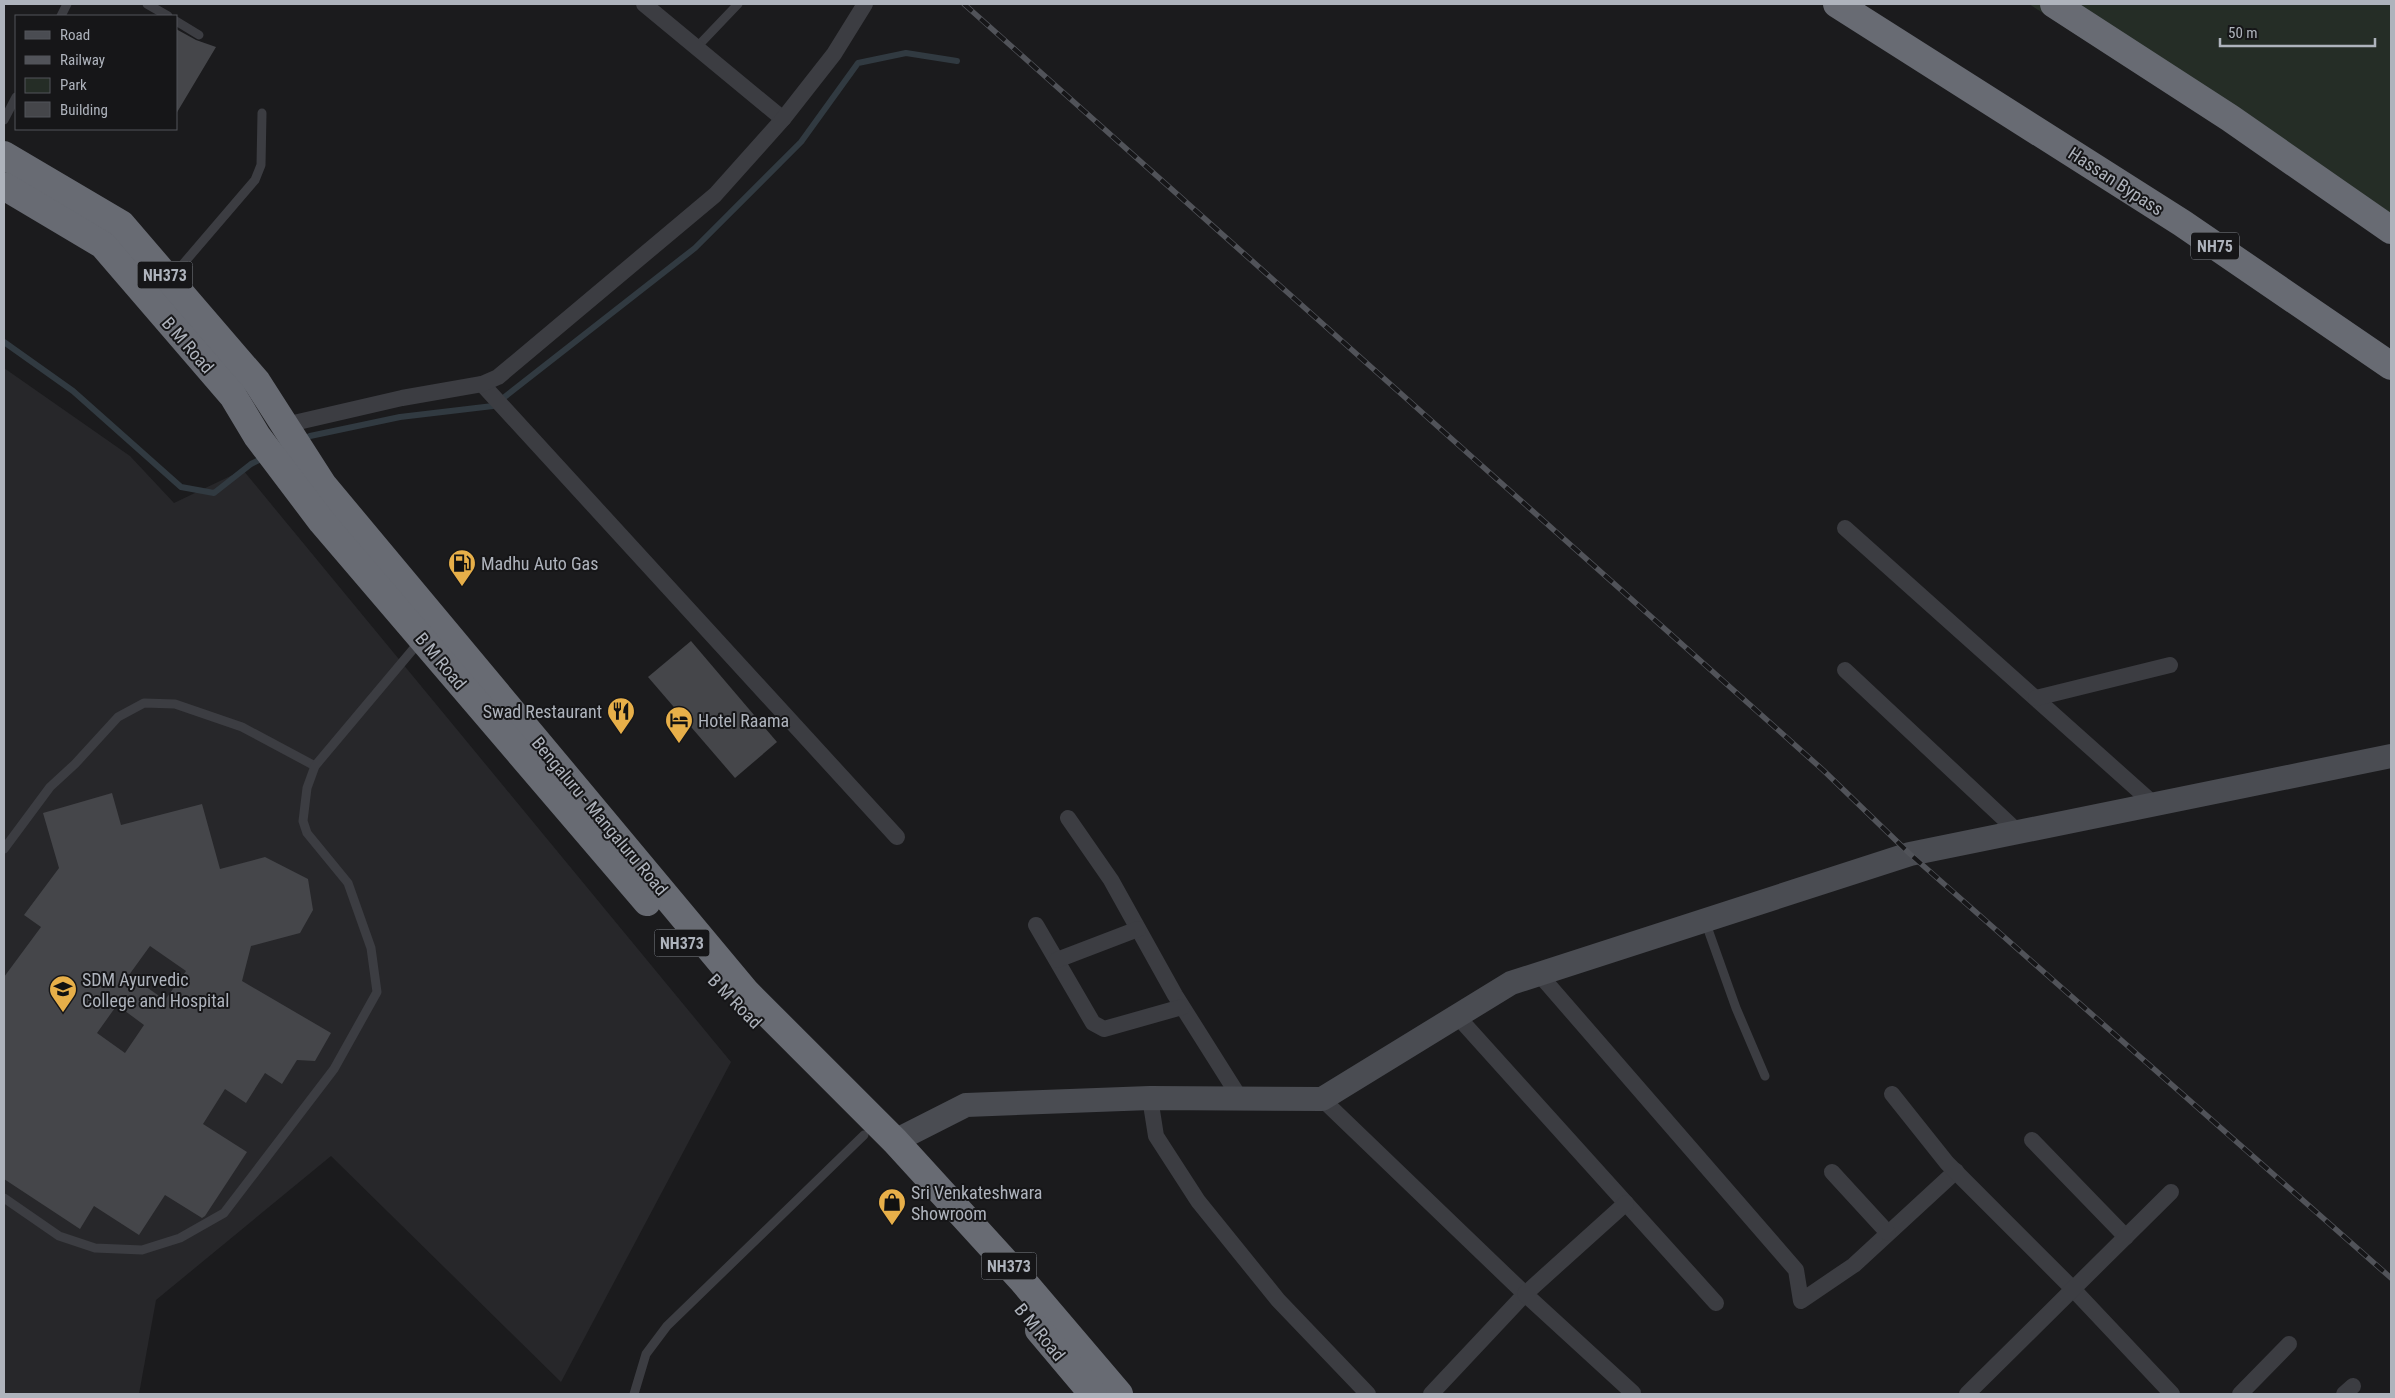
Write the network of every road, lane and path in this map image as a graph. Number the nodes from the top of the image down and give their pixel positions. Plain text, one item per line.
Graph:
1 (147, 4) edge
2 (646, 4) edge
3 (738, 4) edge
4 (865, 4) edge
5 (1836, 4) edge
6 (2054, 4) edge
7 (166, 15) edge
8 (178, 22) edge
9 (200, 35) dead end
10 (697, 47) junction
11 (15, 99) edge
12 (262, 112) dead end
13 (4, 120) edge
14 (783, 120) junction
15 (4, 155) edge
16 (4, 186) edge
17 (58, 186) junction
18 (44, 210) junction
19 (2391, 230) edge
20 (169, 280) junction
21 (2391, 366) edge
22 (482, 384) junction
23 (288, 430) junction
24 (300, 472) junction
25 (1844, 528) dead end
26 (422, 639) junction
27 (2170, 665) dead end
28 (1845, 670) dead end
29 (2036, 698) junction
30 (2391, 756) edge
31 (314, 766) junction
32 (2156, 806) junction
33 (1068, 818) dead end
34 (2017, 831) junction
35 (897, 837) dead end
36 (4, 849) edge
37 (1704, 921) junction
38 (1036, 925) dead end
39 (1138, 929) junction
40 (1057, 960) junction
41 (1539, 974) junction
42 (1182, 1006) junction
43 (1457, 1016) junction
44 (1765, 1076) dead end
45 (1892, 1094) dead end
46 (1150, 1098) junction
47 (1240, 1098) junction
48 (1322, 1099) junction
49 (864, 1135) junction
50 (2032, 1140) dead end
51 (895, 1142) junction
52 (1956, 1171) junction
53 (1832, 1172) dead end
54 (2171, 1192) dead end
55 (4, 1198) edge
56 (1626, 1203) junction
57 (1888, 1233) junction
58 (2126, 1237) junction
59 (2073, 1289) junction
60 (1525, 1294) junction
61 (1716, 1303) dead end
62 (2289, 1344) dead end
63 (1060, 1355) junction
64 (1974, 1392) edge
65 (1110, 1393) edge
66 (1633, 1393) dead end
67 (634, 1394) edge
68 (1067, 1394) edge
69 (1368, 1394) edge
70 (1431, 1394) edge
71 (2172, 1394) edge
72 (2240, 1394) edge

1 - 7 lane
2 - 10 street
3 - 10 lane
4 - 14 street
5 - 21 highway, Hassan Bypass / NH75
6 - 19 highway
8 - 9 lane
10 - 14 street
11 - 13 lane
12 - 20 lane
14 - 22 street
15 - 17 highway, Bengaluru - Mangaluru Road / NH373
16 - 18 highway, B M Road / NH373
17 - 18 highway
17 - 20 highway, Bengaluru - Mangaluru Road / NH373
18 - 24 highway, B M Road / NH373
20 - 23 highway, Bengaluru - Mangaluru Road / NH373
22 - 23 street
22 - 35 street
23 - 24 highway, Bengaluru - Mangaluru Road / NH373
24 - 26 highway, B M Road / NH373
24 - 51 highway, Bengaluru - Mangaluru Road / NH373
25 - 29 street
26 - 31 lane
26 - 49 highway, B M Road / NH373
27 - 29 street
28 - 34 street
29 - 32 street
30 - 32 main road
31 - 36 lane
31 - 55 lane
32 - 34 main road
33 - 39 street
34 - 37 main road
37 - 41 main road
37 - 44 lane
38 - 40 street
39 - 40 street
39 - 42 street
40 - 42 street
41 - 43 main road
41 - 57 street
42 - 47 street
43 - 48 main road
43 - 56 street
45 - 52 street
46 - 47 main road
46 - 51 main road
46 - 69 street
47 - 48 main road
48 - 60 street
49 - 63 highway, B M Road / NH373
49 - 67 lane
50 - 58 street
51 - 65 highway, Bengaluru - Mangaluru Road / NH373
52 - 57 street
52 - 59 street
53 - 57 street
54 - 58 street
56 - 60 street
56 - 61 street
58 - 59 street
59 - 64 street
59 - 71 street
60 - 66 street
60 - 70 street
62 - 72 street
63 - 65 highway, B M Road / NH373
63 - 68 highway

